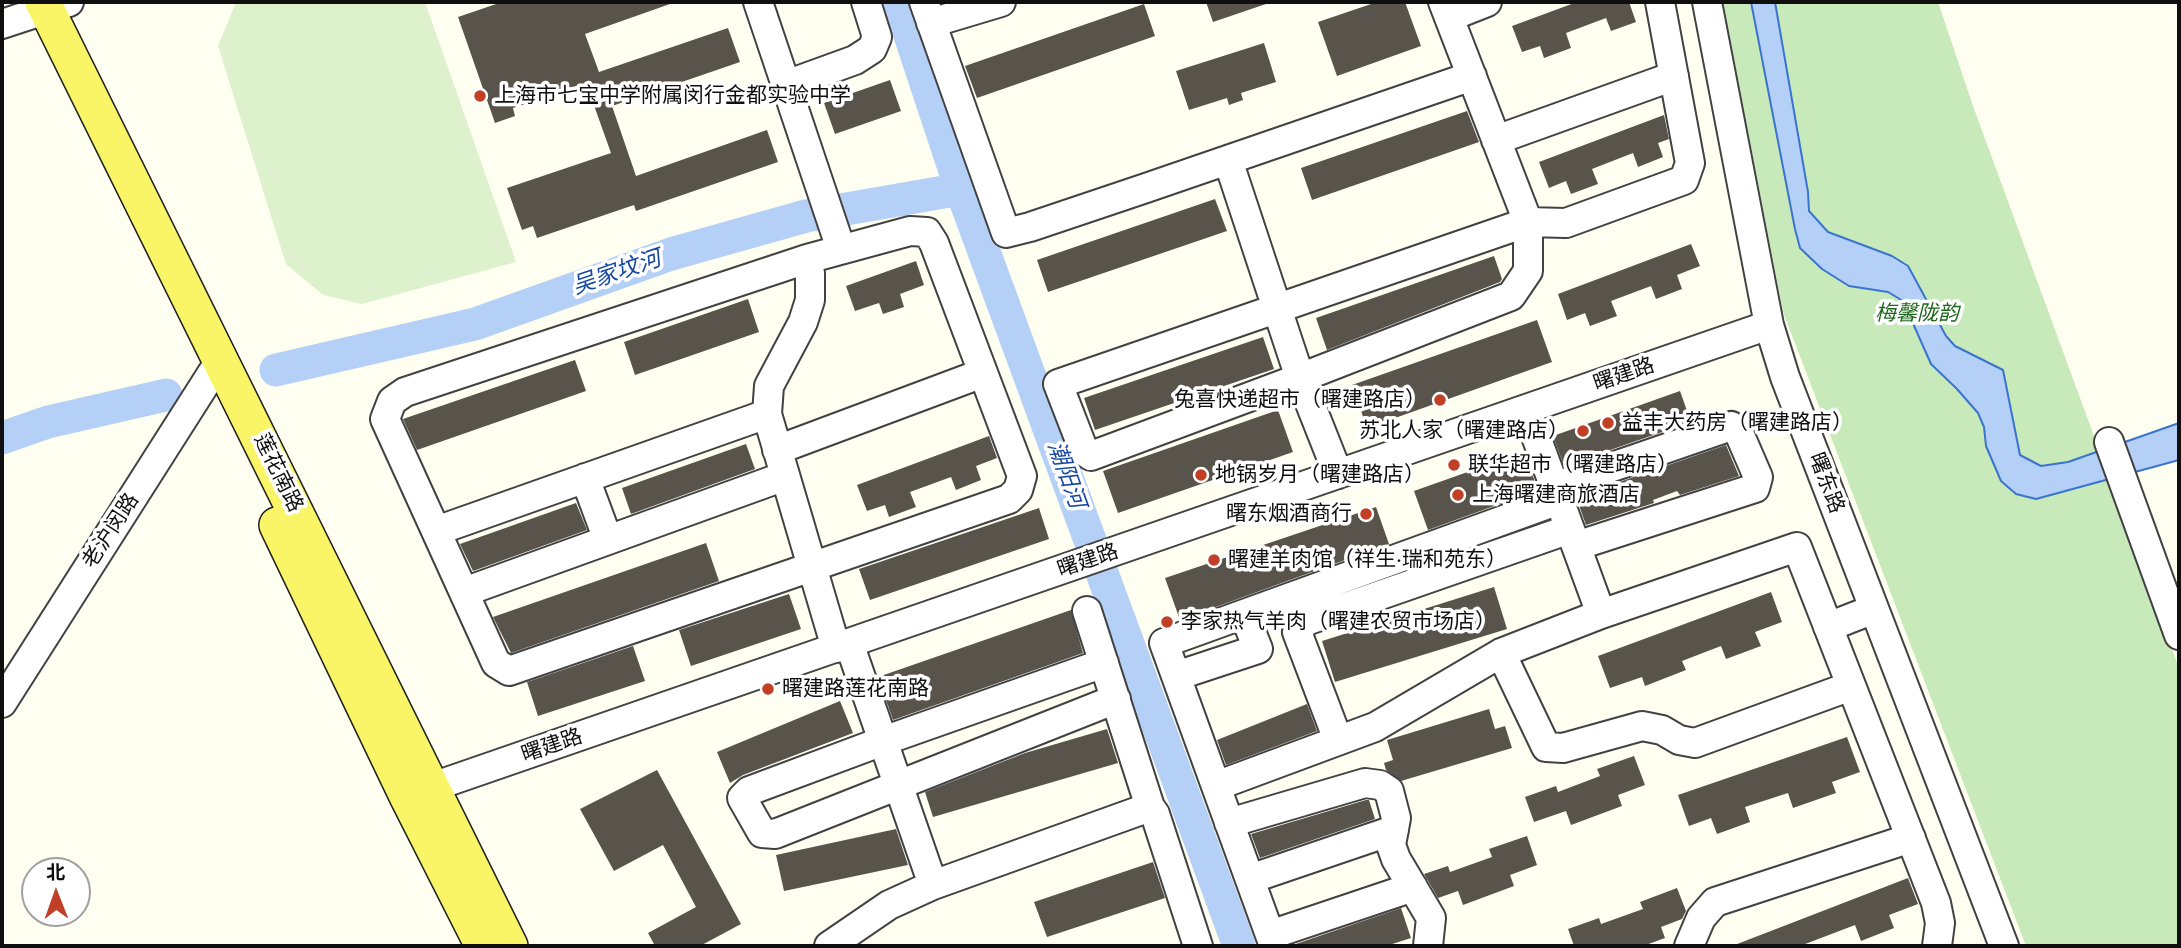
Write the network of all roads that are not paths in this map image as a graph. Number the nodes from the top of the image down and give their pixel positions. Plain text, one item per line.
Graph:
1 (758, 2) edge
2 (866, 2) edge
3 (1001, 2) edge
4 (1487, 2) edge
5 (1660, 2) edge
6 (1707, 2) edge
7 (35, 9) edge
8 (1446, 9) edge
9 (927, 12) edge
10 (1472, 76) junction
11 (1674, 76) junction
12 (786, 85) junction
13 (1496, 140) junction
14 (1228, 160) junction
15 (1528, 222) junction
16 (837, 237) junction
17 (807, 259) junction
18 (1277, 309) junction
19 (1769, 325) junction
20 (214, 370) junction
21 (983, 373) junction
22 (1300, 378) junction
23 (1526, 409) junction
24 (766, 414) junction
25 (2109, 442) dead end
26 (781, 463) junction
27 (1338, 474) junction
28 (585, 478) junction
29 (1557, 494) junction
30 (436, 531) junction
31 (1573, 538) junction
32 (608, 540) junction
33 (811, 566) junction
34 (464, 592) junction
35 (1874, 609) junction
36 (1087, 611) dead end
37 (1244, 614) junction
38 (1601, 614) junction
39 (1828, 627) junction
40 (2179, 635) edge
41 (843, 646) junction
42 (1501, 653) junction
43 (1104, 663) junction
44 (1176, 676) junction
45 (1851, 686) junction
46 (1116, 699) junction
47 (2, 703) edge
48 (1338, 740) junction
49 (883, 741) junction
50 (898, 785) junction
51 (1216, 786) junction
52 (420, 792) junction
53 (1150, 807) junction
54 (1230, 823) junction
55 (1394, 830) junction
56 (1911, 838) junction
57 (1250, 879) junction
58 (933, 885) junction
59 (1413, 887) junction
60 (1272, 940) edge
61 (483, 946) edge
62 (510, 946) edge
63 (829, 946) edge
64 (1198, 946) edge
65 (1428, 946) edge
66 (1689, 946) edge
67 (1937, 946) edge
68 (2004, 946) edge

1 - 12 street
2 - 12 street
3 - 9 street
4 - 8 street
5 - 11 street
6 - 19 street, 曙东路
7 - 20 main road, 莲花南路
8 - 10 street
9 - 14 street
10 - 13 street
10 - 14 street
11 - 13 street
11 - 15 street
12 - 16 street
13 - 15 street
14 - 18 street
15 - 18 street
15 - 22 street
16 - 17 street
16 - 21 street
17 - 24 street
17 - 30 street
18 - 22 street
18 - 22 street
19 - 23 street, 曙建路
19 - 35 street, 曙东路
20 - 47 street, 老沪闵路
20 - 52 main road, 莲花南路
21 - 26 street
21 - 33 street
22 - 27 street
23 - 27 street, 曙建路
23 - 29 street
24 - 26 street
24 - 28 street
25 - 40 street
26 - 32 street
26 - 33 street
27 - 41 street, 曙建路
28 - 30 street
28 - 32 street
29 - 31 street
29 - 31 street
29 - 37 street
30 - 34 street
31 - 38 street
31 - 48 street
32 - 34 street
33 - 34 street
33 - 41 street
35 - 39 street
35 - 68 street, 曙东路
36 - 43 street
37 - 44 street
37 - 44 street
38 - 39 street
38 - 42 street
39 - 45 street
41 - 49 street
41 - 52 street, 曙建路
42 - 45 street
42 - 48 street
43 - 46 street
43 - 49 street
44 - 51 street
45 - 56 street
46 - 50 street
46 - 53 street
48 - 51 street
49 - 50 street
49 - 50 street
50 - 58 street
51 - 54 street
52 - 61 main road, 莲花南路
52 - 62 main road, 莲花南路
53 - 58 street
53 - 64 street
54 - 55 street
54 - 57 street
55 - 57 street
55 - 59 street
56 - 66 street
56 - 67 street
57 - 60 street
58 - 63 street
59 - 60 street
59 - 65 street

